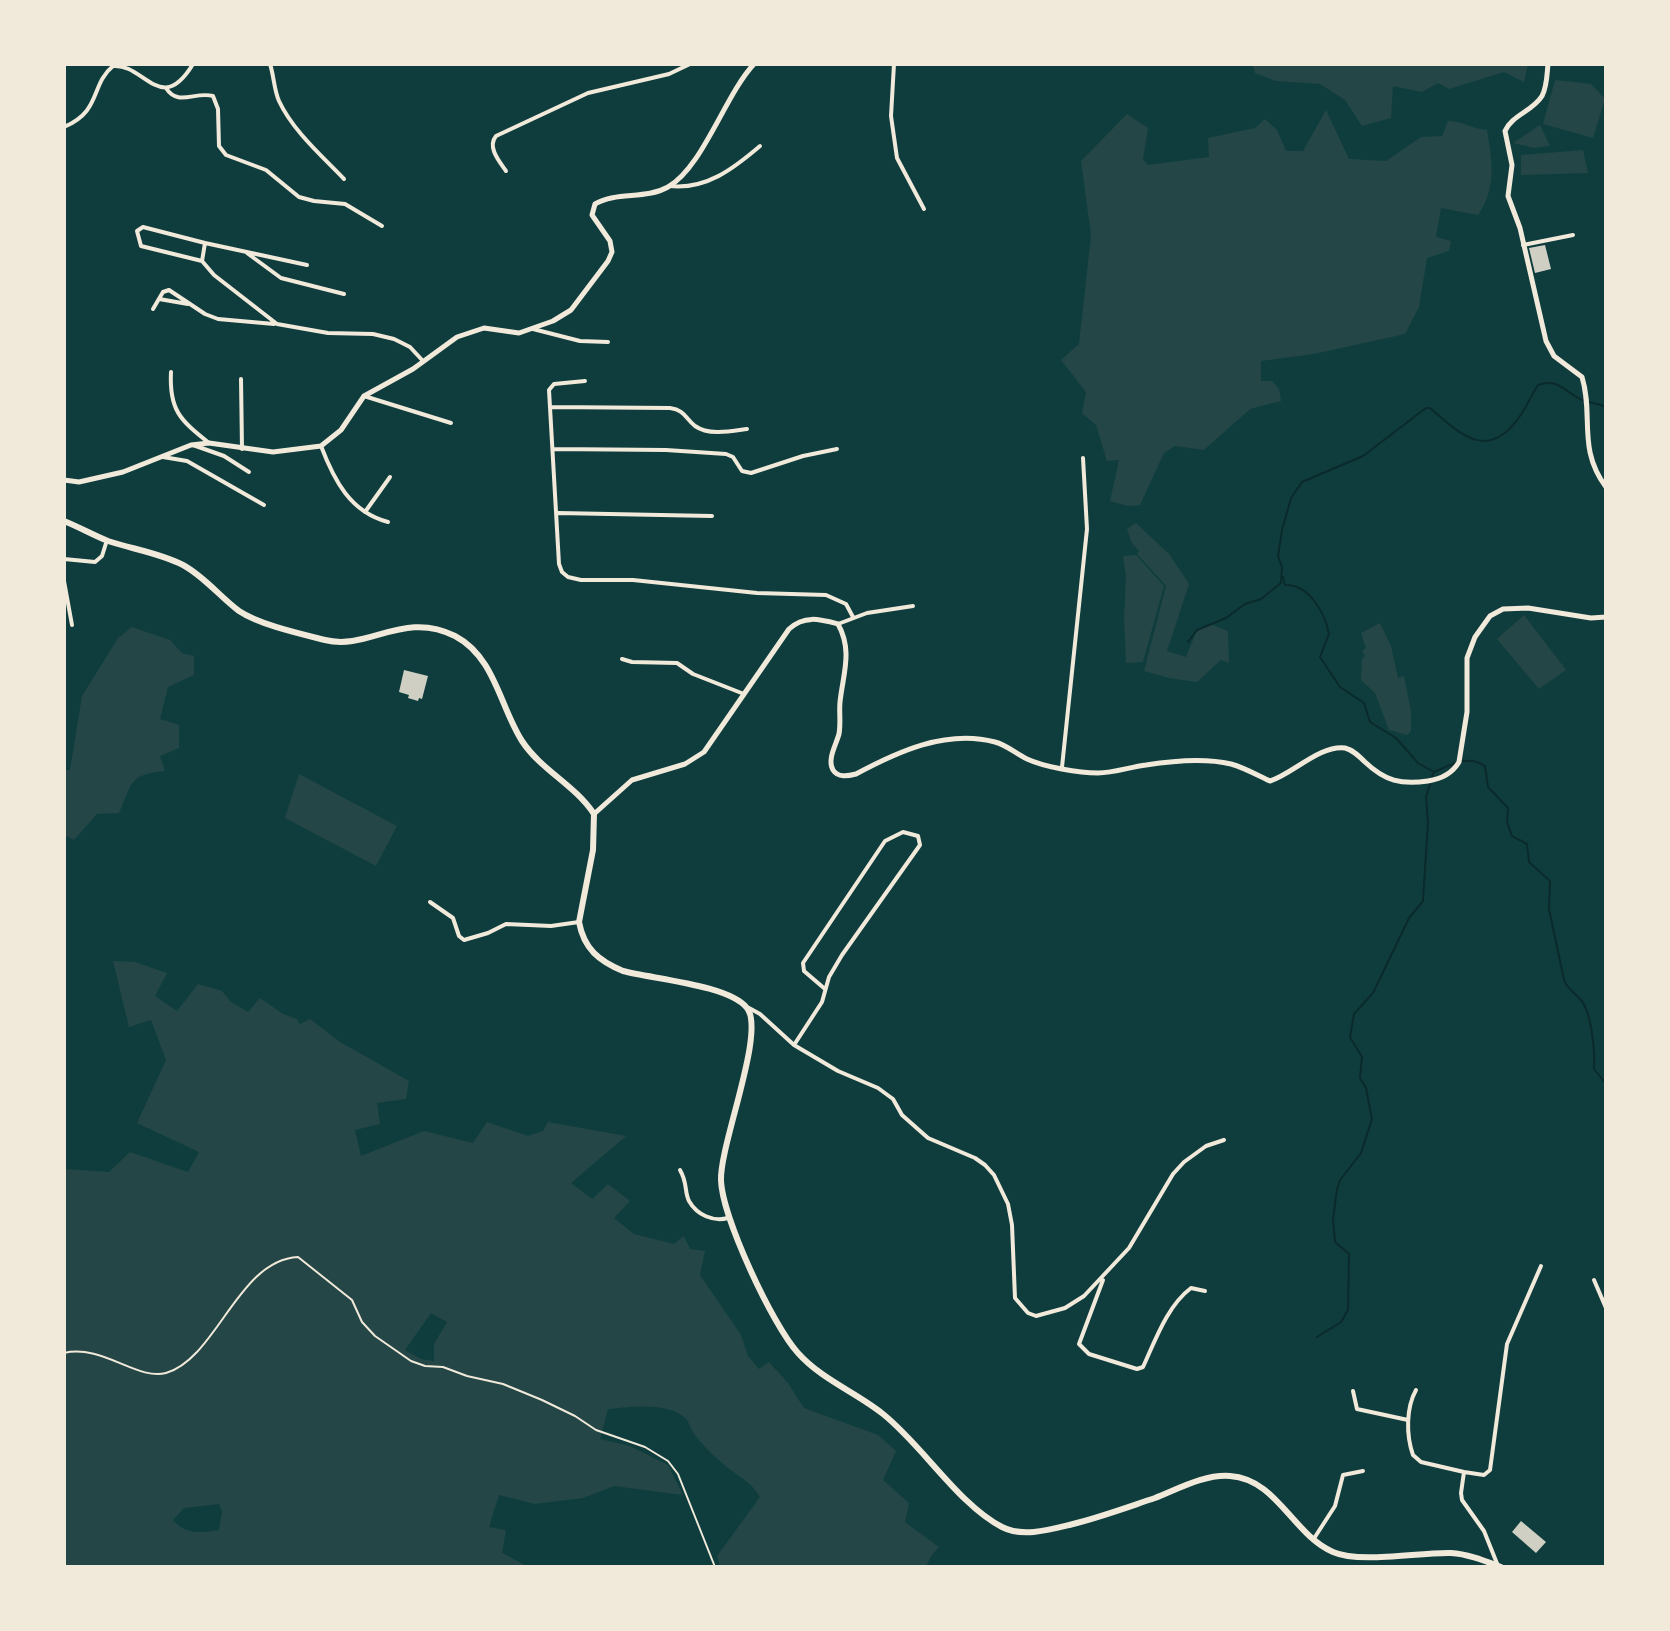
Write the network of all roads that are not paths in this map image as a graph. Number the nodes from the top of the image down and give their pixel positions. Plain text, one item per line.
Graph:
1 (193, 64) edge
2 (270, 64) edge
3 (690, 64) edge
4 (754, 64) edge
5 (894, 64) edge
6 (1548, 64) edge
7 (166, 88) junction
8 (64, 127) edge
9 (760, 146) dead end
10 (506, 171) dead end
11 (344, 179) dead end
12 (669, 186) junction
13 (924, 209) dead end
14 (382, 226) dead end
15 (1573, 235) dead end
16 (205, 243) junction
17 (1523, 245) junction
18 (245, 252) junction
19 (202, 261) junction
20 (307, 265) dead end
21 (344, 294) dead end
22 (159, 299) junction
23 (191, 304) junction
24 (153, 309) dead end
25 (277, 324) junction
26 (533, 329) junction
27 (608, 342) dead end
28 (423, 361) junction
29 (171, 372) dead end
30 (241, 379) dead end
31 (585, 381) dead end
32 (364, 396) junction
33 (550, 407) junction
34 (451, 423) dead end
35 (747, 429) dead end
36 (209, 443) junction
37 (191, 445) junction
38 (321, 446) junction
39 (242, 449) junction
40 (554, 449) junction
41 (837, 449) dead end
42 (161, 457) junction
43 (1083, 458) dead end
44 (249, 472) dead end
45 (390, 477) dead end
46 (64, 480) edge
47 (1606, 487) edge
48 (264, 505) dead end
49 (365, 512) junction
50 (558, 513) junction
51 (712, 516) dead end
52 (64, 521) edge
53 (388, 522) dead end
54 (107, 540) junction
55 (64, 559) edge
56 (64, 581) edge
57 (913, 606) dead end
58 (853, 617) junction
59 (1606, 617) edge
60 (838, 624) junction
61 (72, 625) dead end
62 (622, 659) dead end
63 (744, 694) junction
64 (1062, 767) junction
65 (594, 814) junction
66 (430, 902) dead end
67 (579, 922) junction
68 (825, 989) junction
69 (747, 1007) junction
70 (794, 1045) junction
71 (1224, 1140) dead end
72 (680, 1170) dead end
73 (731, 1217) junction
74 (1541, 1266) dead end
75 (1104, 1278) junction
76 (1594, 1280) dead end
77 (1205, 1291) dead end
78 (1097, 1293) junction
79 (1084, 1296) junction
80 (1606, 1308) edge
81 (1416, 1390) dead end
82 (1353, 1391) dead end
83 (1408, 1420) junction
84 (1363, 1471) dead end
85 (1464, 1472) junction
86 (1313, 1540) junction
87 (1500, 1566) edge

1 - 7 street
2 - 11 street
3 - 10 street
4 - 12 street
5 - 13 street
6 - 17 street
7 - 8 street
7 - 14 street
9 - 12 street
12 - 26 street
15 - 17 street
16 - 18 street
16 - 19 street
16 - 19 street
17 - 47 street
18 - 20 street
18 - 21 street
19 - 25 street
22 - 23 street
22 - 23 street
22 - 24 street
23 - 25 street
25 - 28 street
26 - 27 street
26 - 28 street
28 - 32 street
29 - 36 street
30 - 39 street
31 - 33 street
32 - 34 street
32 - 38 street
33 - 35 street
33 - 40 street
36 - 37 street
36 - 39 street
37 - 42 street
37 - 44 street
38 - 39 street
38 - 49 street
40 - 41 street
40 - 50 street
42 - 46 street
42 - 48 street
43 - 64 street
45 - 49 street
49 - 53 street
50 - 51 street
50 - 58 street
52 - 54 highway
54 - 55 street
54 - 65 highway
56 - 61 street
57 - 58 street
58 - 60 street
59 - 64 street
60 - 63 street
60 - 64 street
62 - 63 street
63 - 65 street
65 - 67 highway
66 - 67 street
67 - 69 highway
68 - 68 street
68 - 70 street
69 - 70 street
69 - 73 highway
70 - 79 street
71 - 75 street
72 - 73 street
73 - 86 highway
74 - 85 street
75 - 78 street
75 - 79 street
76 - 80 street
77 - 78 street
78 - 79 street
81 - 83 street
82 - 83 street
83 - 85 street
84 - 86 street
85 - 87 street
86 - 87 highway

